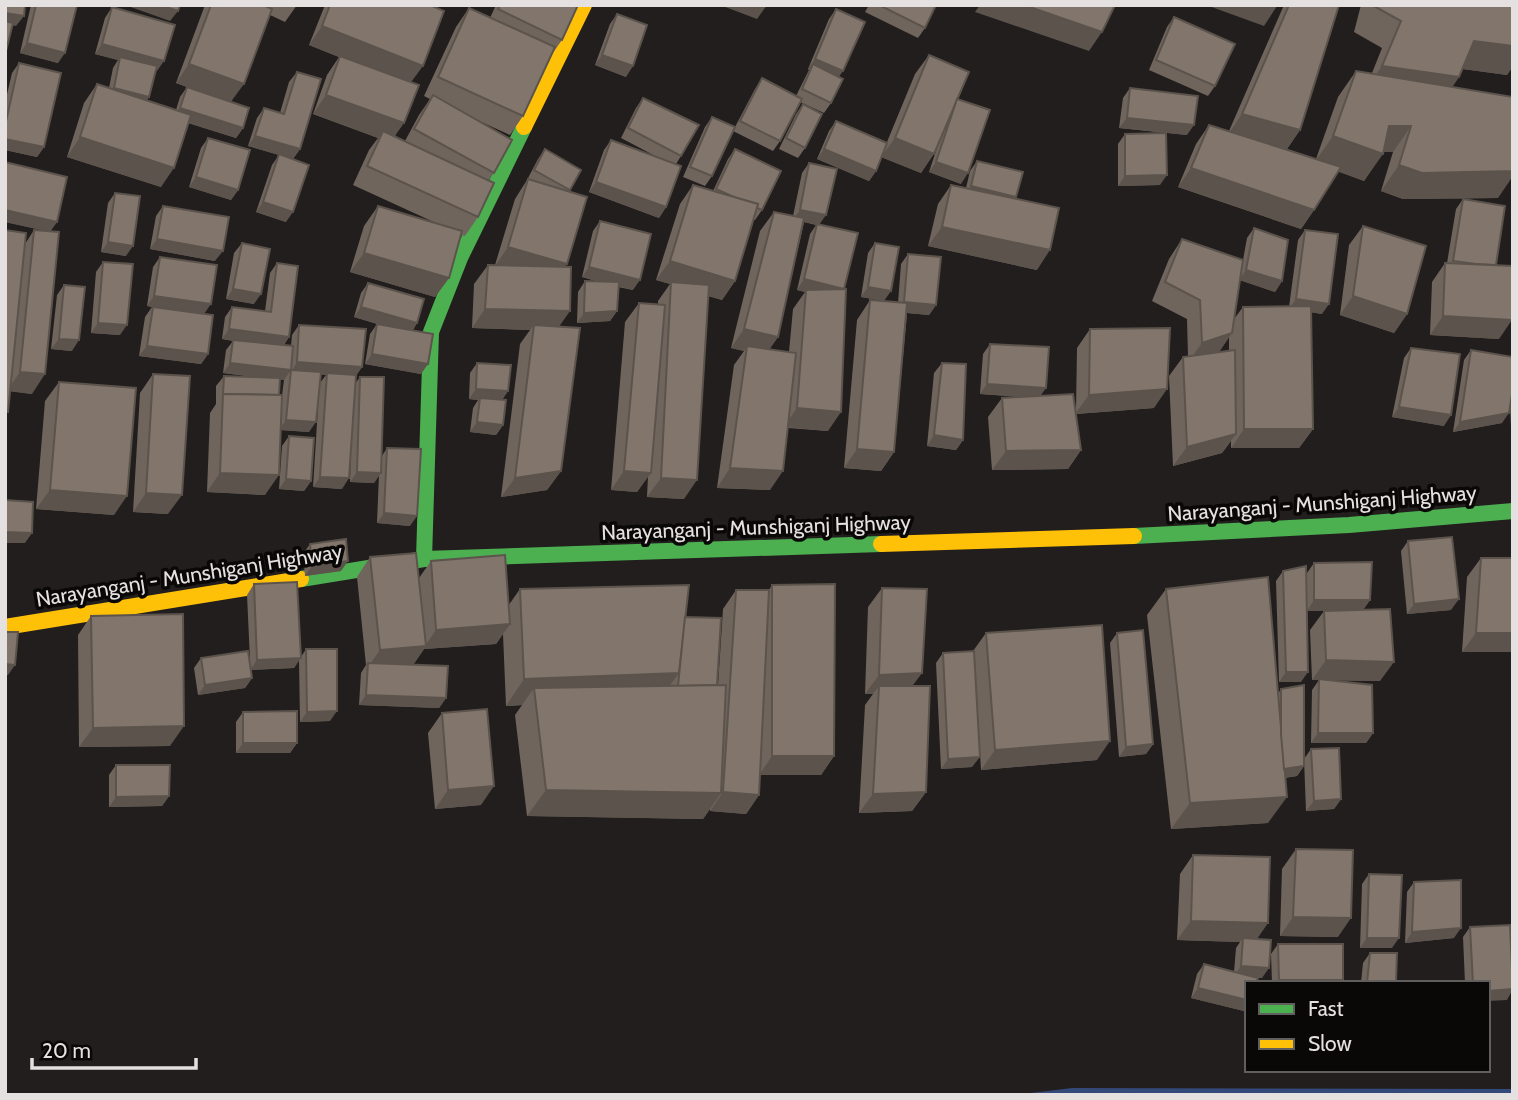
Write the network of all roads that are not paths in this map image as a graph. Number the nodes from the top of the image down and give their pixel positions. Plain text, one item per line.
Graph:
1 (583, 5) edge
2 (1513, 511) edge
3 (424, 559) junction
4 (5, 627) edge

1 - 3 main road
2 - 3 main road, Narayanganj - Munshiganj Highway
3 - 4 main road, Narayanganj - Munshiganj Highway

